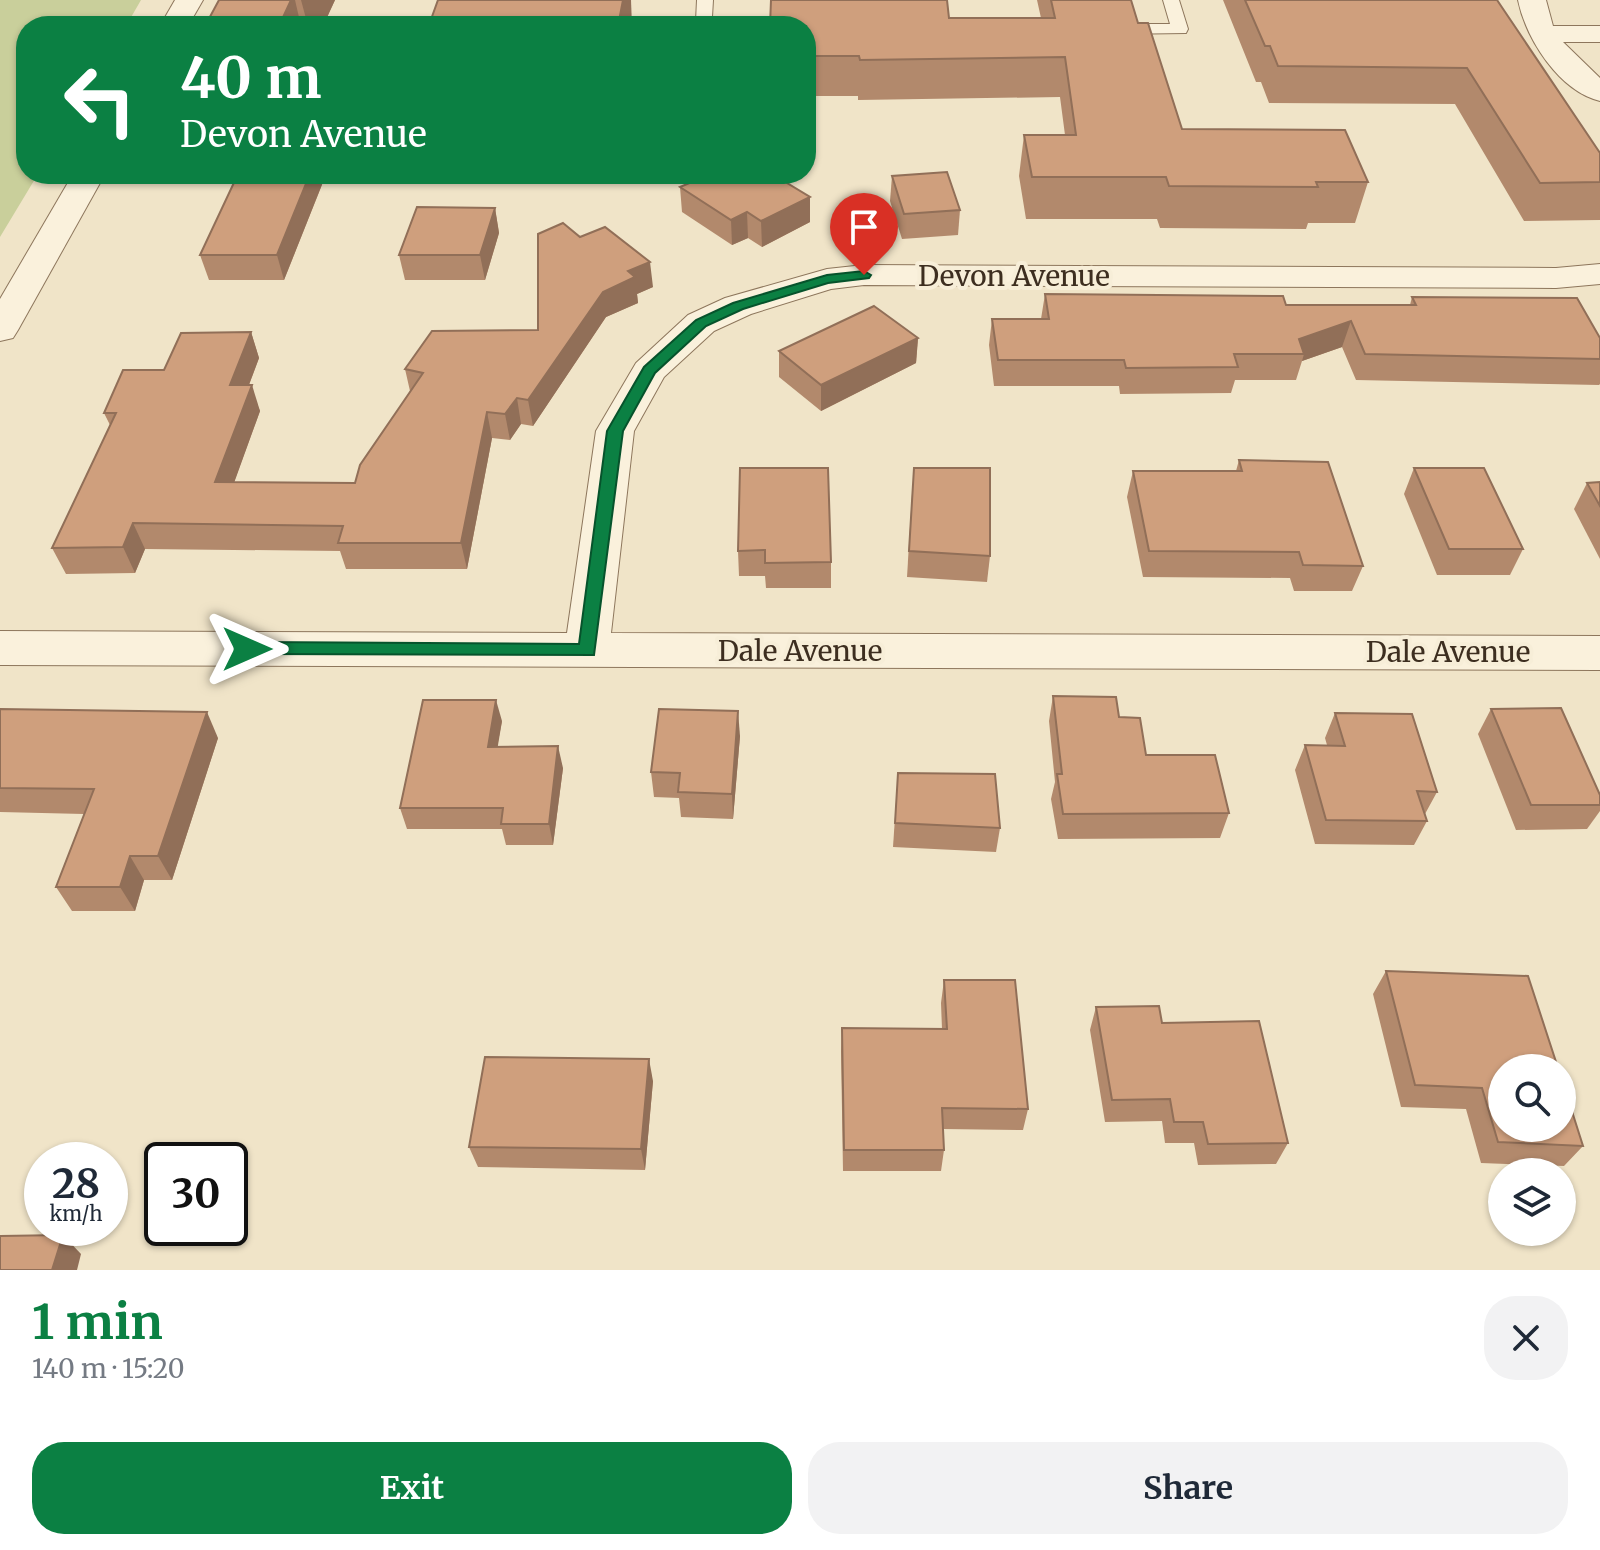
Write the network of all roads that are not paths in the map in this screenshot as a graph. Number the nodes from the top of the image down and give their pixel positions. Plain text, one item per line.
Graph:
1 (1171, 0) edge
2 (1532, 0) edge
3 (1101, 29) edge
4 (1544, 34) junction
5 (1600, 34) edge
6 (1600, 92) edge
7 (83, 184) edge
8 (1600, 274) edge
9 (0, 330) edge
10 (0, 648) edge
11 (587, 651) junction
12 (1600, 653) edge

1 - 3 lane
2 - 4 street
4 - 5 street
4 - 6 street
7 - 9 street
8 - 11 street, Devon Avenue
10 - 11 street, Dale Avenue
11 - 12 street, Dale Avenue

